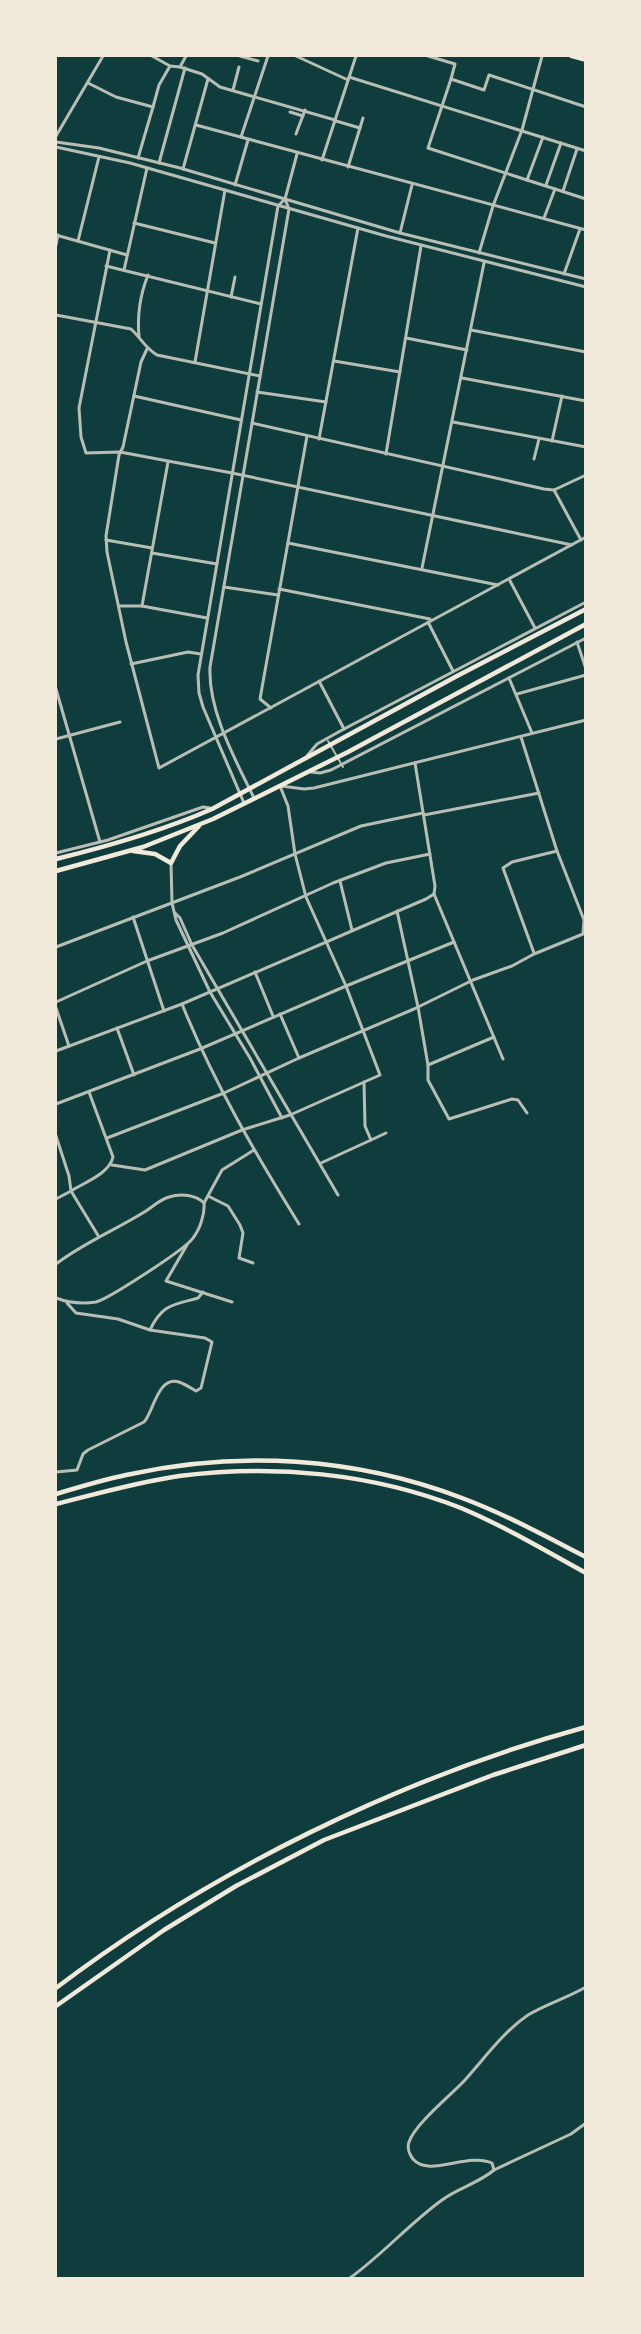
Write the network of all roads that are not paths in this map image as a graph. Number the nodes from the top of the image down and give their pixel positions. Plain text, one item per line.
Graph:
1 (103, 56) edge
2 (152, 56) edge
3 (186, 56) edge
4 (242, 56) edge
5 (268, 56) edge
6 (296, 56) edge
7 (356, 56) edge
8 (428, 56) edge
9 (542, 56) edge
10 (571, 56) edge
11 (585, 60) edge
12 (258, 61) dead end
13 (170, 66) junction
14 (180, 67) junction
15 (239, 67) dead end
16 (185, 69) junction
17 (349, 78) junction
18 (208, 79) junction
19 (451, 79) junction
20 (88, 83) junction
21 (233, 90) junction
22 (534, 90) junction
23 (254, 95) junction
24 (442, 105) junction
25 (153, 107) junction
26 (585, 107) edge
27 (305, 110) junction
28 (290, 112) dead end
29 (303, 116) junction
30 (363, 118) dead end
31 (335, 120) junction
32 (196, 125) junction
33 (360, 128) junction
34 (522, 130) junction
35 (296, 134) dead end
36 (56, 136) edge
37 (241, 137) junction
38 (543, 137) junction
39 (248, 140) junction
40 (56, 142) edge
41 (561, 143) junction
42 (56, 147) edge
43 (577, 149) junction
44 (585, 151) edge
45 (297, 154) junction
46 (99, 157) junction
47 (138, 158) junction
48 (322, 160) junction
49 (159, 163) junction
50 (348, 167) junction
51 (147, 168) junction
52 (183, 169) junction
53 (507, 173) junction
54 (527, 180) junction
55 (412, 184) junction
56 (235, 185) junction
57 (546, 185) junction
58 (555, 189) junction
59 (225, 190) junction
60 (563, 191) junction
61 (285, 199) junction
62 (585, 199) edge
63 (279, 206) junction
64 (493, 206) junction
65 (289, 209) junction
66 (544, 219) junction
67 (134, 223) junction
68 (358, 228) junction
69 (580, 229) junction
70 (585, 230) edge
71 (400, 233) junction
72 (57, 235) edge
73 (78, 241) junction
74 (215, 243) junction
75 (56, 245) edge
76 (421, 246) junction
77 (110, 250) junction
78 (479, 252) junction
79 (127, 255) junction
80 (484, 263) junction
81 (106, 266) junction
82 (124, 270) junction
83 (564, 274) junction
84 (148, 275) junction
85 (235, 277) dead end
86 (585, 279) edge
87 (585, 287) edge
88 (207, 291) junction
89 (231, 297) junction
90 (261, 304) junction
91 (56, 315) edge
92 (94, 323) junction
93 (471, 330) junction
94 (139, 337) junction
95 (405, 338) junction
96 (147, 349) junction
97 (467, 350) junction
98 (585, 352) edge
99 (334, 361) junction
100 (195, 362) junction
101 (400, 372) junction
102 (249, 374) junction
103 (260, 376) junction
104 (462, 378) junction
105 (257, 392) junction
106 (134, 396) junction
107 (562, 396) junction
108 (585, 401) edge
109 (326, 402) junction
110 (242, 420) junction
111 (453, 422) junction
112 (252, 423) junction
113 (307, 436) junction
114 (319, 439) junction
115 (539, 439) junction
116 (552, 441) junction
117 (585, 447) edge
118 (121, 452) junction
119 (386, 454) junction
120 (534, 459) dead end
121 (168, 462) junction
122 (443, 467) junction
123 (232, 473) junction
124 (243, 474) junction
125 (585, 475) edge
126 (297, 486) junction
127 (554, 490) junction
128 (433, 514) junction
129 (585, 537) edge
130 (106, 540) junction
131 (580, 540) junction
132 (288, 543) junction
133 (572, 544) junction
134 (152, 550) junction
135 (217, 564) junction
136 (422, 568) junction
137 (509, 579) junction
138 (499, 585) junction
139 (224, 587) junction
140 (279, 589) junction
141 (278, 595) junction
142 (585, 602) edge
143 (119, 606) junction
144 (142, 606) junction
145 (585, 609) edge
146 (207, 618) junction
147 (430, 621) junction
148 (585, 624) edge
149 (535, 628) junction
150 (585, 638) edge
151 (577, 642) junction
152 (201, 654) junction
153 (131, 664) junction
154 (585, 669) edge
155 (453, 671) junction
156 (585, 675) edge
157 (509, 678) junction
158 (319, 681) junction
159 (56, 689) edge
160 (517, 694) junction
161 (271, 708) junction
162 (585, 720) edge
163 (120, 722) dead end
164 (344, 729) junction
165 (225, 733) junction
166 (532, 733) junction
167 (69, 735) junction
168 (521, 735) junction
169 (216, 738) junction
170 (56, 739) edge
171 (328, 741) dead end
172 (305, 759) junction
173 (415, 763) junction
174 (343, 767) dead end
175 (309, 771) junction
176 (280, 786) junction
177 (250, 789) junction
178 (539, 793) junction
179 (240, 794) junction
180 (254, 798) junction
181 (244, 803) junction
182 (212, 808) junction
183 (424, 814) junction
184 (201, 824) junction
185 (100, 842) junction
186 (131, 851) junction
187 (557, 851) junction
188 (56, 853) edge
189 (295, 854) junction
190 (430, 854) junction
191 (56, 860) edge
192 (171, 863) junction
193 (56, 872) edge
194 (340, 881) junction
195 (434, 894) junction
196 (306, 897) junction
197 (172, 903) junction
198 (397, 911) junction
199 (133, 917) junction
200 (352, 930) junction
201 (326, 941) junction
202 (454, 942) junction
203 (190, 945) junction
204 (56, 948) edge
205 (534, 954) junction
206 (147, 962) junction
207 (409, 962) junction
208 (255, 972) junction
209 (470, 982) junction
210 (346, 986) junction
211 (218, 989) junction
212 (210, 992) junction
213 (56, 1002) edge
214 (182, 1004) junction
215 (418, 1007) junction
216 (56, 1008) edge
217 (164, 1011) junction
218 (280, 1014) junction
219 (273, 1017) junction
220 (117, 1028) junction
221 (362, 1030) junction
222 (244, 1031) junction
223 (236, 1035) junction
224 (494, 1036) junction
225 (69, 1046) junction
226 (200, 1049) junction
227 (56, 1051) edge
228 (299, 1058) junction
229 (503, 1059) dead end
230 (428, 1065) junction
231 (268, 1074) junction
232 (134, 1075) junction
233 (260, 1077) junction
234 (364, 1082) junction
235 (89, 1092) junction
236 (224, 1093) junction
237 (56, 1104) edge
238 (527, 1113) dead end
239 (290, 1115) junction
240 (282, 1118) junction
241 (242, 1130) junction
242 (386, 1133) dead end
243 (56, 1136) edge
244 (107, 1138) junction
245 (371, 1140) junction
246 (254, 1150) junction
247 (321, 1163) junction
248 (112, 1165) junction
249 (71, 1191) junction
250 (338, 1195) dead end
251 (208, 1196) junction
252 (56, 1199) edge
253 (204, 1203) junction
254 (299, 1224) dead end
255 (99, 1237) junction
256 (188, 1244) junction
257 (253, 1263) dead end
258 (56, 1264) edge
259 (203, 1292) junction
260 (56, 1298) edge
261 (232, 1302) dead end
262 (67, 1303) junction
263 (150, 1330) junction
264 (56, 1472) edge
265 (56, 1494) edge
266 (56, 1504) edge
267 (585, 1557) edge
268 (585, 1573) edge
269 (585, 1727) edge
270 (585, 1745) edge
271 (585, 1987) edge
272 (56, 1988) edge
273 (56, 2006) edge
274 (585, 2123) edge
275 (494, 2170) junction
276 (350, 2278) edge

1 - 20 street
2 - 13 street
3 - 14 street
4 - 12 street
5 - 23 street
6 - 17 street
7 - 17 street
8 - 19 street
9 - 22 street
10 - 11 main road
13 - 14 street
13 - 25 street
14 - 16 street
15 - 21 street
16 - 18 street
16 - 49 street
17 - 24 street
17 - 31 street
18 - 21 street
18 - 32 street
19 - 22 street
19 - 24 street
20 - 25 street
20 - 36 street
21 - 23 street
22 - 26 street
22 - 34 street
23 - 27 street
23 - 37 street
24 - 34 street
24 - 53 street
25 - 47 street
27 - 29 street
27 - 31 street
28 - 29 street
29 - 35 street
30 - 33 street
31 - 33 street
31 - 48 street
32 - 37 street
32 - 52 street
33 - 50 street
34 - 38 street
34 - 53 street
37 - 39 street
38 - 41 street
38 - 54 street
39 - 45 street
39 - 56 street
40 - 47 street
41 - 43 street
41 - 57 street
42 - 46 street
43 - 44 street
43 - 60 street
45 - 48 street
45 - 61 street
46 - 51 street
46 - 73 street
47 - 49 street
48 - 50 street
49 - 52 street
50 - 55 street
51 - 59 street
51 - 67 street
52 - 56 street
53 - 54 street
53 - 64 street
54 - 57 street
55 - 64 street
55 - 71 street
56 - 61 street
57 - 58 street
58 - 60 street
58 - 66 street
59 - 63 street
59 - 74 street
60 - 62 street
61 - 63 street
61 - 65 street
61 - 71 street
63 - 65 street
63 - 90 street
64 - 66 street
64 - 78 street
65 - 68 street
65 - 103 street
66 - 69 street
67 - 74 street
67 - 79 street
68 - 76 street
68 - 99 street
69 - 70 street
69 - 83 street
71 - 78 street
72 - 73 street
72 - 75 street
73 - 77 street
74 - 88 street
76 - 80 street
76 - 95 street
77 - 79 street
77 - 81 street
78 - 83 street
79 - 82 street
80 - 87 street
80 - 93 street
81 - 82 street
81 - 92 street
82 - 84 street
83 - 86 street
84 - 88 street
84 - 94 street
85 - 89 street
88 - 89 street
88 - 100 street
89 - 90 street
90 - 102 street
91 - 92 street
92 - 94 street
92 - 118 street
93 - 97 street
93 - 98 street
94 - 96 street
95 - 97 street
95 - 101 street
96 - 100 street
96 - 106 street
97 - 104 street
99 - 101 street
99 - 109 street
100 - 102 street
101 - 119 street
102 - 103 street
102 - 110 street
103 - 105 street
104 - 107 street
104 - 111 street
105 - 109 street
105 - 112 street
106 - 110 street
106 - 118 street
107 - 108 street
107 - 116 street
109 - 114 street
110 - 123 street
111 - 115 street
111 - 122 street
112 - 113 street
112 - 124 street
113 - 114 street
113 - 126 street
114 - 119 street
115 - 116 street
115 - 120 street
116 - 117 street
118 - 121 street
118 - 130 street
119 - 122 street
121 - 123 street
121 - 134 street
122 - 127 street
122 - 128 street
123 - 124 street
123 - 135 street
124 - 126 street
124 - 139 street
125 - 127 street
126 - 128 street
126 - 132 street
127 - 131 street
128 - 133 street
128 - 136 street
129 - 131 street
130 - 134 street
130 - 143 street
131 - 133 street
132 - 136 street
132 - 140 street
133 - 137 street
134 - 135 street
134 - 144 street
135 - 146 street
136 - 138 street
137 - 138 street
137 - 149 street
138 - 147 street
139 - 141 street
139 - 165 street
140 - 141 street
140 - 147 street
141 - 161 street
142 - 149 street
143 - 144 street
143 - 153 street
144 - 146 street
145 - 172 highway
146 - 152 street
147 - 155 street
147 - 158 street
148 - 175 highway
149 - 155 street
150 - 151 street
151 - 154 street
151 - 157 street
152 - 153 street
152 - 169 street
153 - 169 street
155 - 164 street
156 - 160 street
157 - 160 street
157 - 175 street
158 - 161 street
158 - 164 street
159 - 167 street
160 - 166 street
161 - 165 street
162 - 166 street
163 - 167 street
164 - 172 street
165 - 169 street
165 - 177 street
166 - 168 street
167 - 170 street
167 - 185 street
168 - 173 street
168 - 178 street
169 - 179 street
171 - 174 street
172 - 177 highway
173 - 176 street
173 - 183 street
175 - 176 highway
176 - 180 highway
176 - 189 street
177 - 179 highway
177 - 180 street
178 - 183 street
178 - 187 street
179 - 181 street
179 - 182 highway
180 - 181 highway
181 - 184 highway
182 - 185 street
182 - 191 highway
183 - 189 street
183 - 190 street
184 - 186 highway
184 - 192 highway
185 - 188 street
186 - 192 highway
186 - 193 highway
187 - 205 street
187 - 205 street
189 - 196 street
189 - 197 street
190 - 194 street
190 - 195 street
192 - 197 street
194 - 196 street
194 - 200 street
195 - 198 street
195 - 202 street
196 - 201 street
196 - 203 street
197 - 199 street
197 - 203 street
198 - 200 street
198 - 207 street
199 - 204 street
199 - 206 street
200 - 201 street
201 - 208 street
201 - 210 street
202 - 207 street
202 - 209 street
203 - 206 street
203 - 211 street
203 - 212 street
205 - 209 street
206 - 213 street
206 - 217 street
207 - 210 street
207 - 215 street
208 - 211 street
208 - 219 street
209 - 215 street
209 - 224 street
210 - 218 street
210 - 221 street
211 - 212 street
211 - 222 street
212 - 214 street
212 - 223 street
214 - 217 street
214 - 226 street
215 - 221 street
215 - 230 street
216 - 225 street
217 - 220 street
218 - 219 street
218 - 228 street
219 - 222 street
220 - 225 street
220 - 232 street
221 - 228 street
221 - 234 street
222 - 223 street
222 - 231 street
223 - 226 street
223 - 233 street
224 - 229 street
224 - 230 street
225 - 227 street
226 - 232 street
226 - 236 street
228 - 231 street
230 - 238 street
231 - 233 street
231 - 239 street
232 - 235 street
233 - 236 street
233 - 240 street
234 - 239 street
234 - 245 street
235 - 237 street
235 - 244 street
236 - 241 street
236 - 244 street
239 - 240 street
239 - 247 street
240 - 241 street
241 - 246 street
241 - 248 street
242 - 245 street
243 - 249 street
244 - 248 street
245 - 247 street
246 - 251 street
246 - 254 street
247 - 250 street
248 - 249 street
249 - 252 street
249 - 255 street
251 - 253 street
251 - 257 street
253 - 255 street
253 - 256 street
255 - 258 street
256 - 259 street
256 - 262 street
259 - 261 street
259 - 263 street
260 - 262 street
262 - 263 street
263 - 264 street
265 - 267 highway
266 - 268 highway
269 - 272 highway
270 - 273 highway
271 - 275 street
274 - 275 street
275 - 276 street

